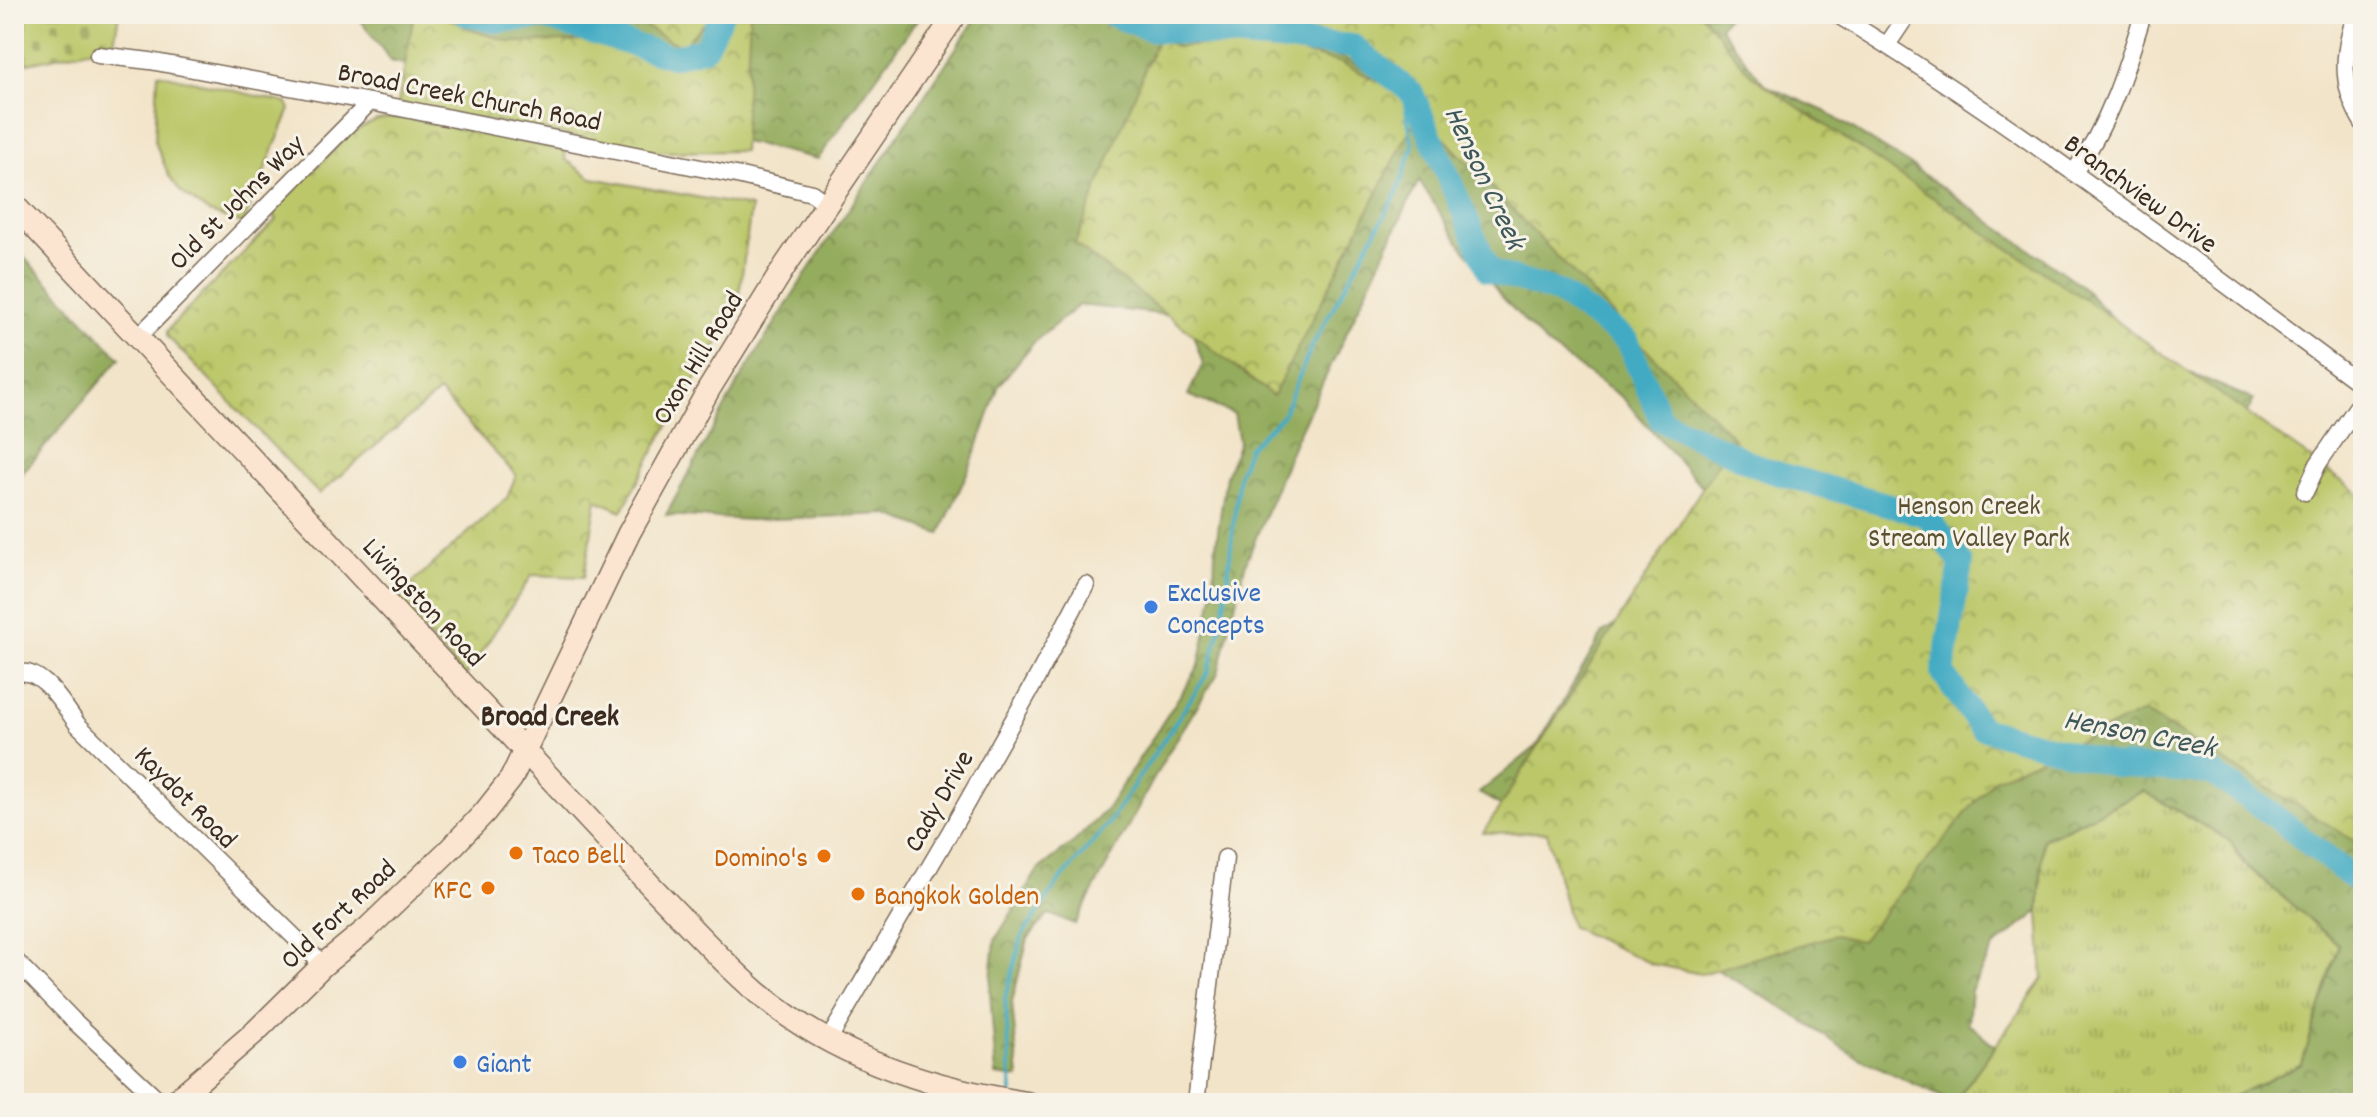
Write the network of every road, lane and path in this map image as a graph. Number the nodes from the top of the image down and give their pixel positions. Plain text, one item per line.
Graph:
1 (956, 14) edge
2 (1836, 14) edge
3 (1908, 14) edge
4 (2143, 14) edge
5 (2356, 14) edge
6 (1887, 45) junction
7 (98, 55) dead end
8 (370, 102) junction
9 (2363, 123) edge
10 (2074, 172) junction
11 (827, 204) junction
12 (14, 205) edge
13 (137, 338) junction
14 (2363, 386) edge
15 (2363, 398) edge
16 (2305, 492) dead end
17 (1086, 585) dead end
18 (14, 674) edge
19 (526, 752) junction
20 (1225, 858) dead end
21 (14, 959) edge
22 (323, 965) junction
23 (829, 1039) junction
24 (162, 1103) edge
25 (173, 1103) edge
26 (1027, 1103) edge
27 (1196, 1103) edge

1 - 11 main road, Oxon Hill Road
2 - 6 street, Branchview Drive
3 - 6 street
4 - 10 street
5 - 9 street
6 - 10 street, Branchview Drive
7 - 8 street, Broad Creek Church Road
8 - 11 street, Broad Creek Church Road
8 - 13 street, Old St Johns Way
10 - 14 street, Branchview Drive
11 - 19 main road, Oxon Hill Road
12 - 13 main road, Livingston Road
13 - 19 main road, Livingston Road
15 - 16 street
17 - 23 street, Cady Drive
18 - 22 street, Kaydot Road
19 - 22 main road, Old Fort Road
19 - 23 main road, Livingston Road
20 - 27 street
21 - 24 street
22 - 25 main road, Old Fort Road
23 - 26 main road, Livingston Road

